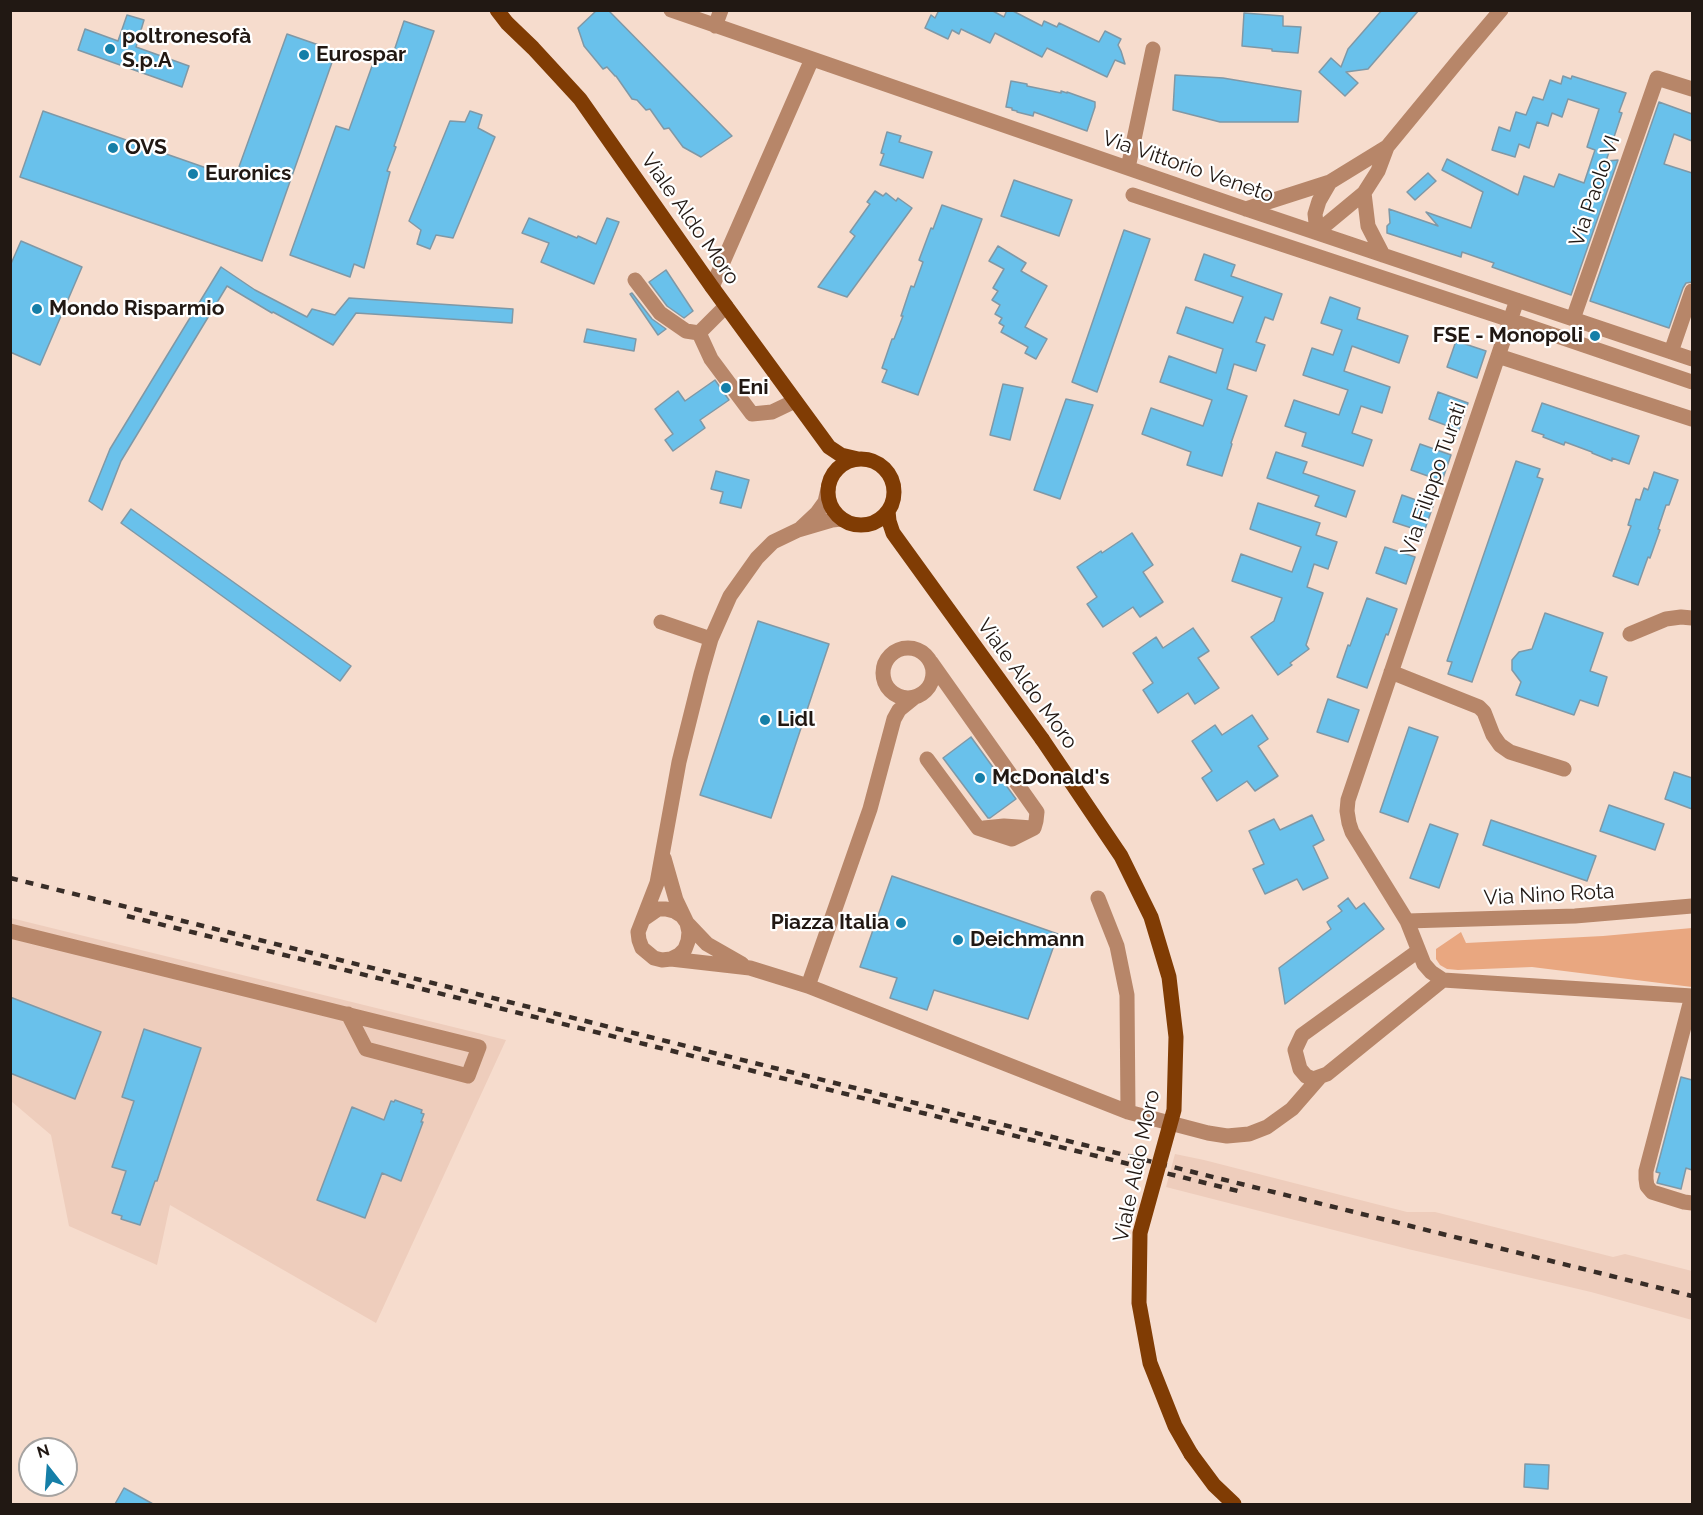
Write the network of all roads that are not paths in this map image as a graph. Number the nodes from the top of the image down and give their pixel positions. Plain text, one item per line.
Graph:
1 (488, 10) edge
2 (497, 10) edge
3 (671, 10) edge
4 (721, 10) edge
5 (1501, 10) edge
6 (507, 23) junction
7 (715, 26) junction
8 (1152, 49) dead end
9 (812, 59) junction
10 (1692, 89) edge
11 (1387, 147) junction
12 (1128, 168) junction
13 (1330, 182) junction
14 (1364, 193) junction
15 (1133, 195) dead end
16 (1246, 209) junction
17 (1317, 232) junction
18 (1383, 255) junction
19 (635, 280) dead end
20 (712, 287) junction
21 (1692, 291) edge
22 (1517, 300) junction
23 (726, 306) junction
24 (1573, 319) junction
25 (1510, 320) junction
26 (699, 333) junction
27 (1671, 351) junction
28 (1498, 356) junction
29 (1692, 359) edge
30 (1692, 382) edge
31 (795, 400) junction
32 (1692, 419) edge
33 (829, 447) junction
34 (858, 459) junction
35 (830, 484) junction
36 (888, 511) junction
37 (842, 519) junction
38 (872, 523) junction
39 (798, 530) junction
40 (893, 533) junction
41 (1692, 618) edge
42 (661, 622) dead end
43 (1630, 634) dead end
44 (711, 639) junction
45 (931, 662) junction
46 (1391, 672) junction
47 (888, 688) junction
48 (915, 697) junction
49 (894, 719) junction
50 (927, 759) dead end
51 (1564, 769) dead end
52 (662, 851) junction
53 (1098, 898) dead end
54 (1692, 906) edge
55 (645, 918) junction
56 (1407, 921) junction
57 (687, 923) junction
58 (10, 931) edge
59 (1418, 951) junction
60 (671, 959) junction
61 (750, 968) junction
62 (1443, 980) junction
63 (808, 986) junction
64 (1692, 996) edge
65 (348, 1014) junction
66 (1319, 1078) junction
67 (1128, 1112) junction
68 (1692, 1203) edge
69 (1234, 1504) edge

1 - 6 main road
2 - 6 main road
3 - 7 street, Via Vittorio Veneto
4 - 7 street
5 - 11 street
6 - 20 main road, Viale Aldo Moro
7 - 9 street, Via Vittorio Veneto
8 - 12 street
9 - 12 street, Via Vittorio Veneto
9 - 20 street
10 - 24 street, Via Paolo VI
11 - 13 street
11 - 14 street
12 - 16 street, Via Vittorio Veneto
13 - 16 street
13 - 17 street
14 - 17 street
14 - 18 street
15 - 25 street
16 - 17 street, Via Vittorio Veneto
17 - 18 street, Via Vittorio Veneto
18 - 22 street, Via Vittorio Veneto
19 - 26 street
20 - 23 main road, Viale Aldo Moro
21 - 27 street
22 - 24 street, Via Vittorio Veneto
22 - 25 street, Via Filippo Turati
23 - 26 street
23 - 31 main road, Viale Aldo Moro
24 - 27 street, Via Vittorio Veneto
25 - 28 street, Via Filippo Turati
25 - 30 street
26 - 31 street
27 - 29 street, Via Vittorio Veneto
28 - 32 street
28 - 46 street, Via Filippo Turati
31 - 33 main road, Viale Aldo Moro
33 - 34 main road, Viale Aldo Moro
33 - 35 main road
34 - 35 main road
34 - 36 main road, Viale Aldo Moro
35 - 37 main road
35 - 39 street
36 - 38 main road
36 - 40 main road, Viale Aldo Moro
37 - 38 main road, Viale Aldo Moro
37 - 39 street
38 - 40 main road, Viale Aldo Moro
39 - 44 street
40 - 69 main road, Viale Aldo Moro, bridge
41 - 43 street
42 - 44 street
44 - 52 street
45 - 47 street
45 - 48 street
45 - 50 street
46 - 51 street
46 - 56 street, Via Filippo Turati
47 - 48 street
47 - 49 street
48 - 49 street
49 - 63 street
52 - 55 street
52 - 57 street
53 - 67 street
54 - 56 street, Via Nino Rota
55 - 57 street
55 - 60 street
56 - 59 street, Via Filippo Turati
57 - 60 street
57 - 61 street
58 - 65 street
59 - 62 street, Via Filippo Turati
59 - 66 street
60 - 61 street
61 - 63 street
62 - 64 street
62 - 66 street
63 - 67 street
64 - 68 street
65 - 65 street
66 - 67 street

